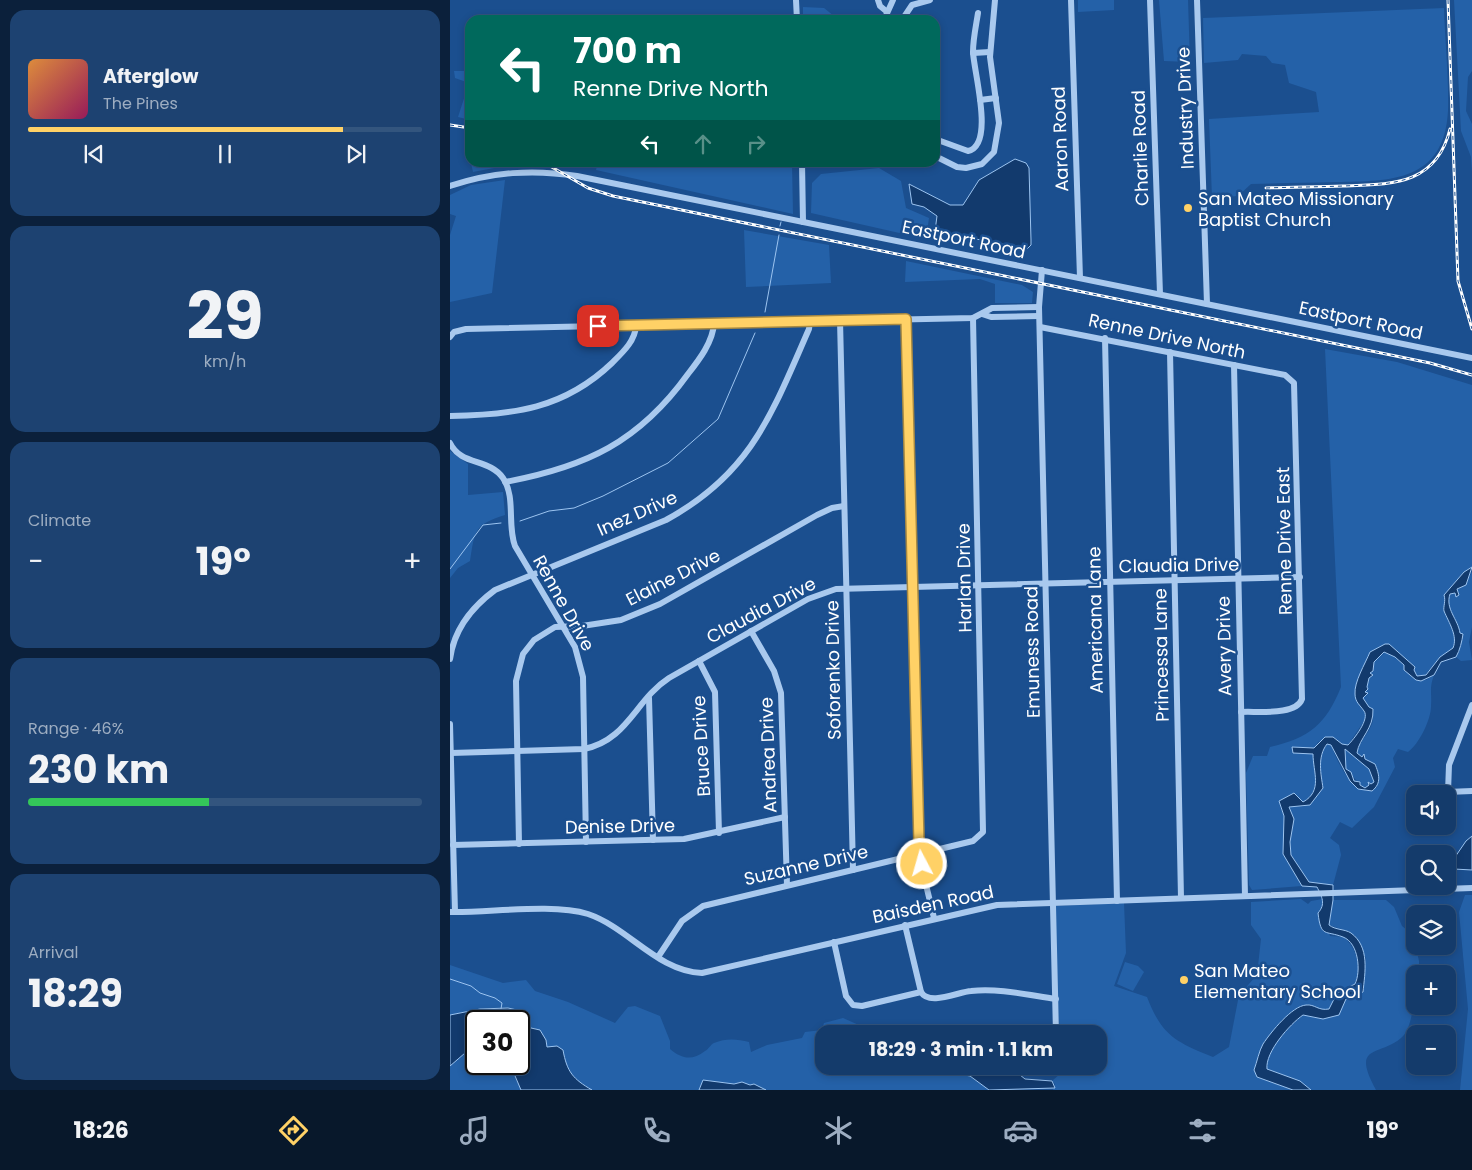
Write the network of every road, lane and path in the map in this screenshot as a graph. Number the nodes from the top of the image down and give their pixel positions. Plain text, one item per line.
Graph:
1 (796, 0) edge
2 (878, 0) edge
3 (893, 0) edge
4 (930, 0) edge
5 (995, 0) edge
6 (1071, 0) edge
7 (1150, 0) edge
8 (1197, 0) edge
9 (922, 1) edge
10 (886, 11) junction
11 (978, 13) dead end
12 (797, 15) edge
13 (885, 15) edge
14 (904, 15) edge
15 (990, 52) junction
16 (973, 53) junction
17 (996, 98) junction
18 (980, 100) junction
19 (940, 141) edge
20 (940, 158) edge
21 (802, 167) edge
22 (450, 186) edge
23 (804, 222) junction
24 (1042, 270) junction
25 (1080, 278) junction
26 (1160, 294) junction
27 (1207, 304) junction
28 (1039, 307) junction
29 (982, 314) junction
30 (1039, 316) junction
31 (973, 318) junction
32 (906, 319) junction
33 (840, 320) junction
34 (810, 321) junction
35 (714, 324) junction
36 (636, 326) junction
37 (1040, 327) junction
38 (450, 336) edge
39 (1105, 338) junction
40 (1170, 352) junction
41 (1472, 358) edge
42 (1234, 365) junction
43 (1288, 376) joint
44 (450, 416) edge
45 (450, 443) edge
46 (505, 482) junction
47 (844, 506) junction
48 (531, 574) junction
49 (1300, 577) junction
50 (1238, 578) junction
51 (1174, 580) junction
52 (1110, 582) junction
53 (1046, 583) junction
54 (979, 585) junction
55 (913, 586) junction
56 (846, 588) junction
57 (562, 625) junction
58 (751, 631) junction
59 (450, 659) edge
60 (699, 661) junction
61 (649, 698) junction
62 (1472, 705) edge
63 (1241, 712) junction
64 (450, 724) edge
65 (584, 749) junction
66 (517, 751) junction
67 (451, 752) edge
68 (451, 775) edge
69 (1448, 785) edge
70 (1472, 791) edge
71 (1456, 792) edge
72 (451, 810) edge
73 (785, 817) junction
74 (719, 833) junction
75 (981, 836) joint
76 (653, 840) junction
77 (586, 842) junction
78 (520, 844) junction
79 (453, 845) junction
80 (920, 854) junction
81 (853, 870) junction
82 (787, 885) junction
83 (1472, 888) edge
84 (1245, 896) junction
85 (1182, 898) junction
86 (1117, 901) junction
87 (1053, 903) junction
88 (452, 912) edge
89 (934, 918) junction
90 (905, 925) junction
91 (834, 942) junction
92 (658, 957) junction
93 (921, 992) junction
94 (1056, 1000) junction
95 (1056, 1025) edge

1 - 12 street
2 - 10 street
3 - 10 street
4 - 9 street
5 - 15 street
6 - 25 street, Aaron Road
7 - 26 street, Charlie Road
8 - 27 street, Industry Drive
9 - 14 street
10 - 13 street
11 - 16 street
15 - 16 street
15 - 17 street
16 - 18 street
17 - 18 street
17 - 20 street
18 - 19 street
21 - 23 street
22 - 23 street, Eastport Road
23 - 24 street, Eastport Road
24 - 25 street, Eastport Road
24 - 28 street, Emuness Road
25 - 26 street, Eastport Road
26 - 27 street, Eastport Road
27 - 41 street, Eastport Road
28 - 29 street
28 - 30 street, Emuness Road
29 - 30 street
29 - 31 street
30 - 37 street, Emuness Road
31 - 32 street
31 - 54 street, Harlan Drive
32 - 33 street
32 - 55 street
33 - 34 street
33 - 47 street, Soforenko Drive
34 - 35 street
34 - 48 street, Inez Drive
35 - 36 street
35 - 46 street
36 - 38 street
36 - 44 street
37 - 39 street, Renne Drive North
37 - 53 street, Emuness Road
39 - 40 street, Renne Drive North
39 - 52 street, Americana Lane
40 - 42 street, Renne Drive North
40 - 51 street, Princessa Lane
42 - 43 street, Renne Drive North
42 - 50 street, Avery Drive
43 - 49 street, Renne Drive East
45 - 46 street
46 - 48 street, Renne Drive
47 - 56 street, Soforenko Drive
47 - 57 street, Elaine Drive
48 - 57 street, Renne Drive
48 - 59 street, Inez Drive
49 - 50 street, Claudia Drive
49 - 63 street, Renne Drive East
50 - 51 street, Claudia Drive
50 - 63 street, Avery Drive
51 - 52 street, Claudia Drive
51 - 85 street, Princessa Lane
52 - 53 street, Claudia Drive
52 - 86 street, Americana Lane
53 - 54 street, Claudia Drive
53 - 87 street, Emuness Road
54 - 55 street, Claudia Drive
54 - 75 street, Harlan Drive
55 - 56 street, Claudia Drive
55 - 80 street
56 - 58 street, Claudia Drive
56 - 81 street, Soforenko Drive
57 - 65 street, Renne Drive
57 - 66 street, Elaine Drive
58 - 60 street, Claudia Drive
58 - 73 street, Andrea Drive
60 - 61 street, Claudia Drive
60 - 74 street, Bruce Drive
61 - 65 street, Claudia Drive
61 - 76 street
62 - 69 street
63 - 84 street, Avery Drive
64 - 67 street
65 - 66 street, Claudia Drive
65 - 77 street, Renne Drive
66 - 67 street, Claudia Drive
66 - 78 street, Elaine Drive
67 - 68 street
68 - 72 street
70 - 71 street
72 - 79 street
73 - 74 street, Denise Drive
73 - 82 street, Andrea Drive
74 - 76 street, Denise Drive
75 - 80 street, Suzanne Drive
76 - 77 street, Denise Drive
77 - 78 street, Denise Drive
78 - 79 street, Denise Drive
79 - 88 street
80 - 81 street, Suzanne Drive
80 - 89 street
81 - 82 street, Suzanne Drive
82 - 92 street, Suzanne Drive
83 - 84 street, Baisden Road
84 - 85 street, Baisden Road
85 - 86 street, Baisden Road
86 - 87 street, Baisden Road
87 - 89 street, Baisden Road
87 - 94 street, Emuness Road
88 - 92 street, Baisden Road
89 - 90 street, Baisden Road
90 - 91 street, Baisden Road
90 - 93 street
91 - 92 street, Baisden Road
91 - 93 street
93 - 94 street
94 - 95 street, Emuness Road

